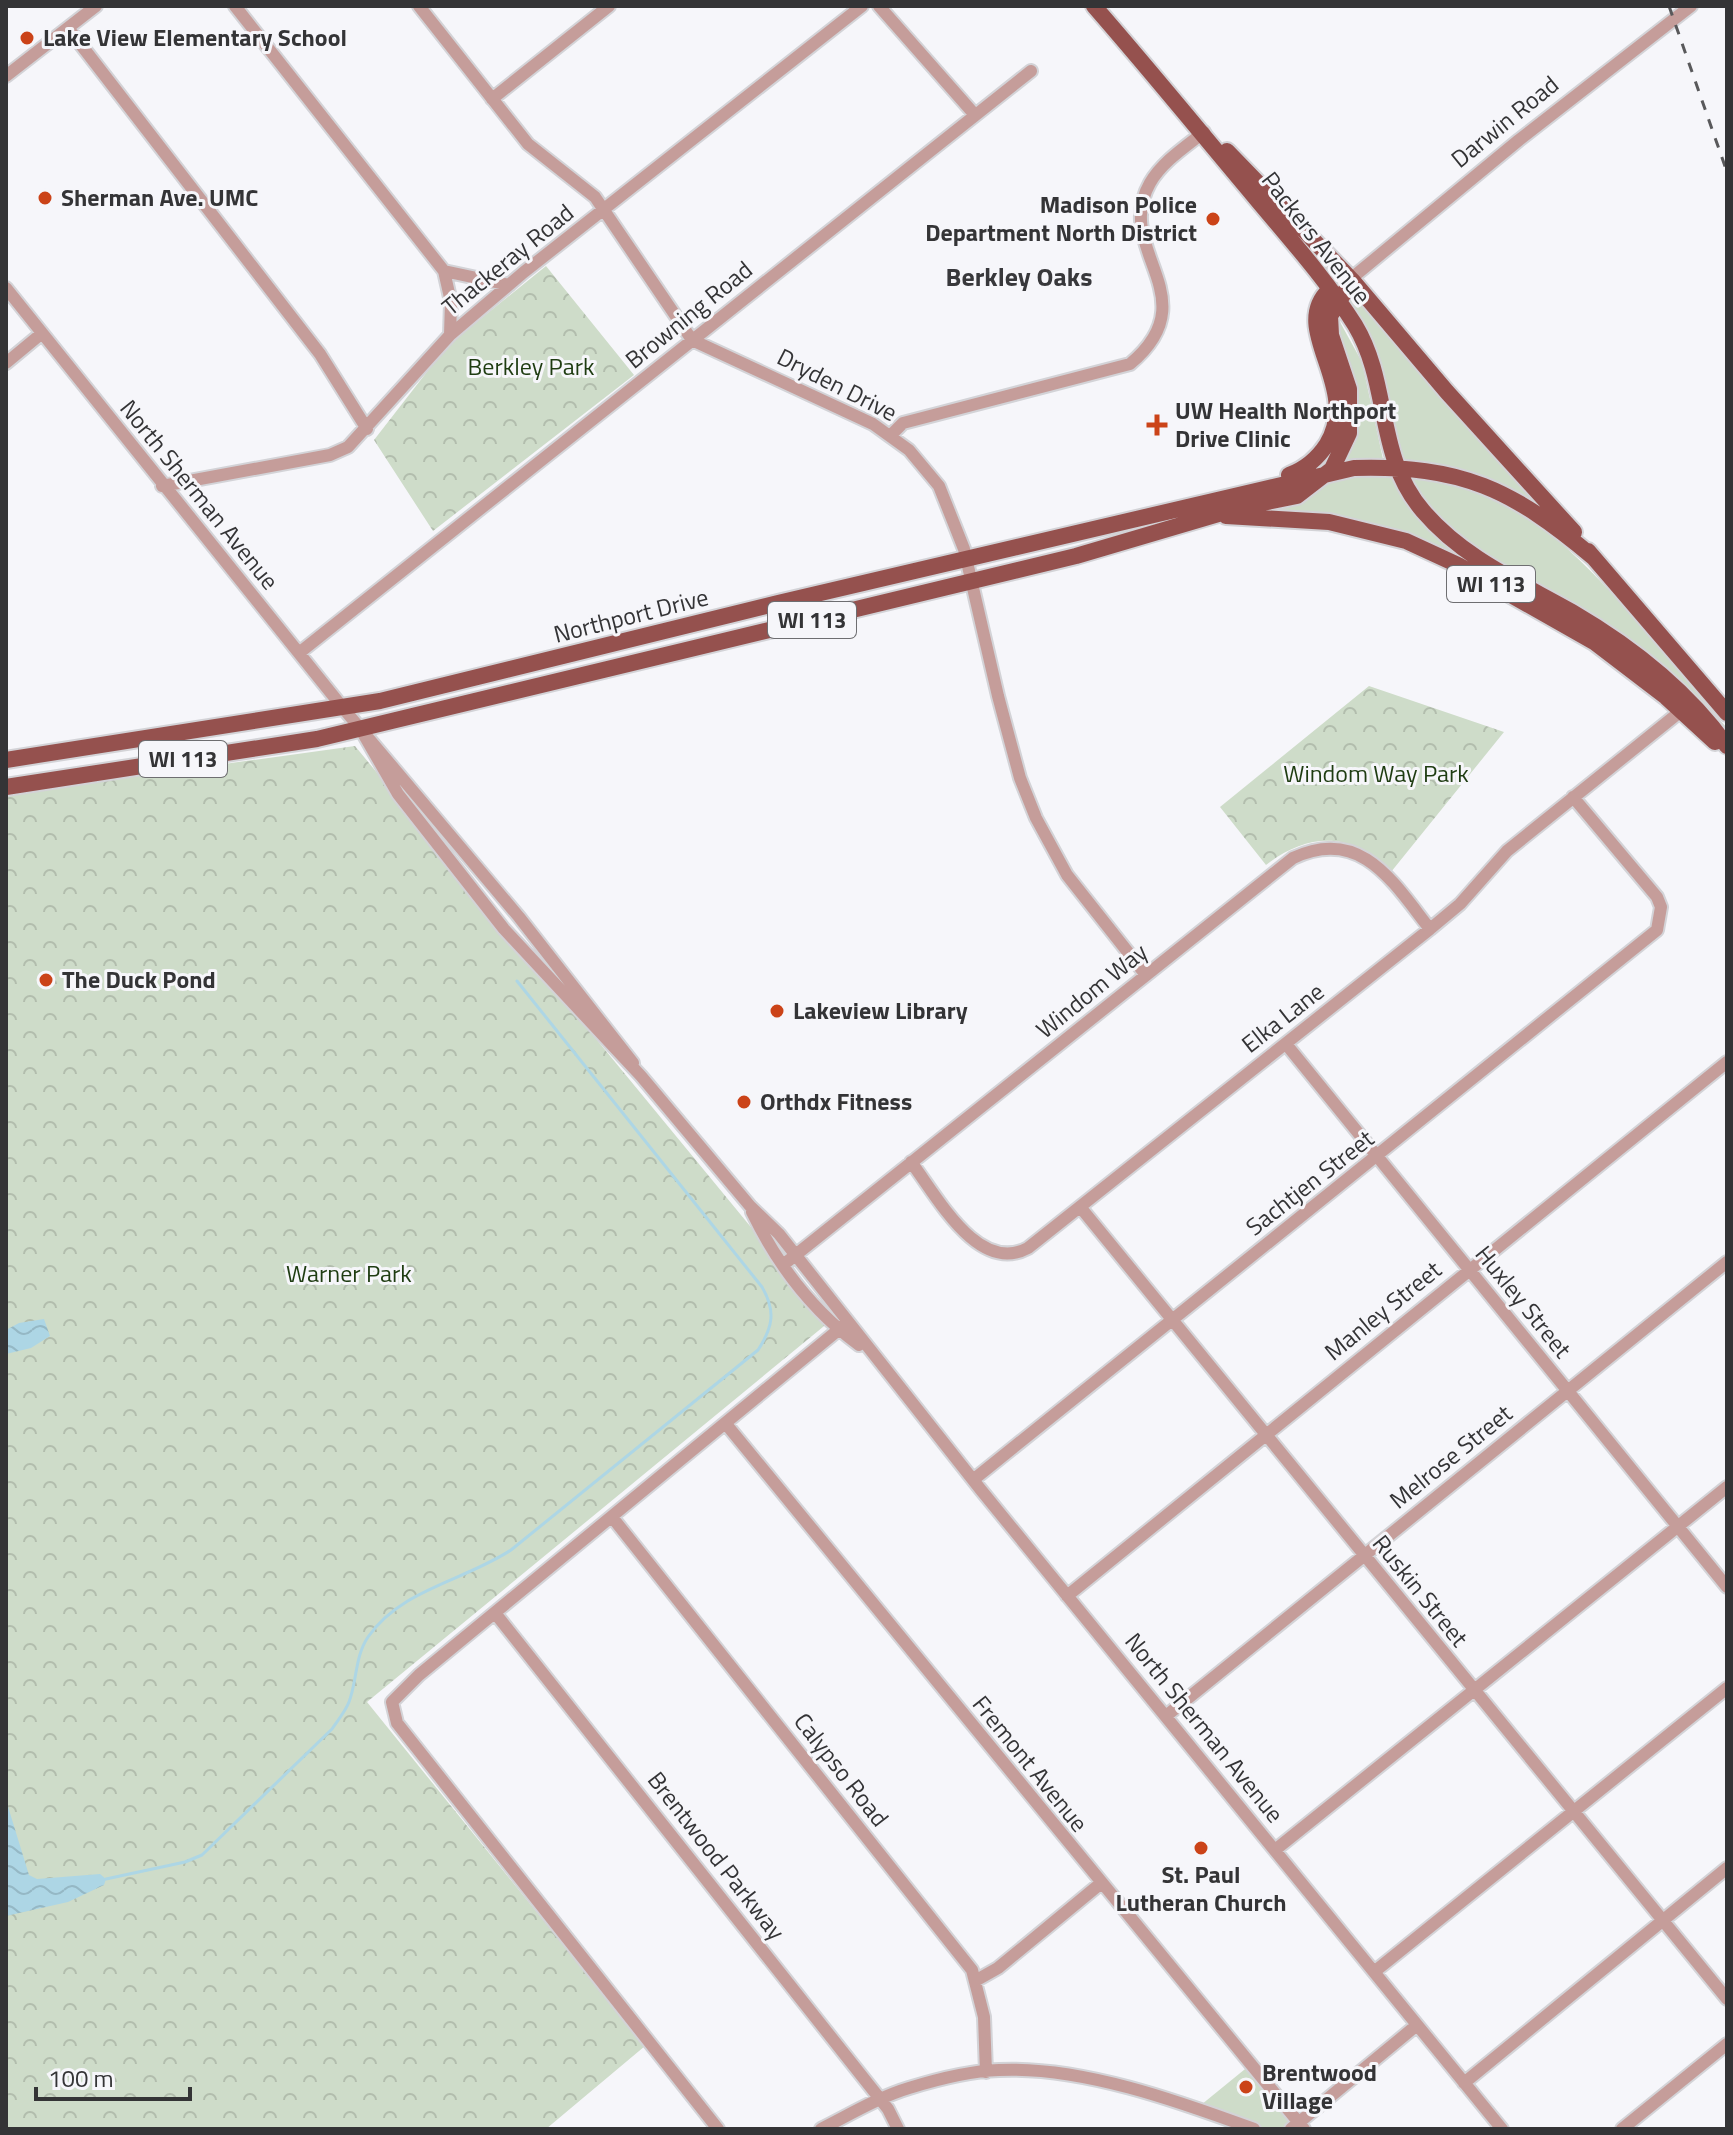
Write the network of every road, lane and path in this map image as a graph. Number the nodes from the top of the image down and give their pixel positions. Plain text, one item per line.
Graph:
1 (96, 6) edge
2 (235, 6) edge
3 (419, 6) edge
4 (609, 6) edge
5 (862, 6) edge
6 (879, 6) edge
7 (1094, 6) edge
8 (1691, 6) edge
9 (68, 28) junction
10 (1031, 71) dead end
11 (6, 76) edge
12 (492, 99) junction
13 (975, 115) junction
14 (1204, 132) junction
15 (605, 208) junction
16 (444, 271) junction
17 (1352, 280) junction
18 (509, 285) junction
19 (6, 288) edge
20 (1333, 294) junction
21 (41, 334) junction
22 (450, 335) junction
23 (692, 340) junction
24 (6, 363) edge
25 (367, 429) junction
26 (890, 436) junction
27 (1395, 467) junction
28 (1328, 473) junction
29 (162, 486) junction
30 (1261, 487) junction
31 (1213, 516) junction
32 (1593, 557) junction
33 (965, 558) junction
34 (970, 581) junction
35 (688, 626) junction
36 (299, 653) junction
37 (653, 658) junction
38 (343, 708) junction
39 (1681, 711) junction
40 (1727, 713) edge
41 (360, 728) junction
42 (1727, 748) edge
43 (6, 760) edge
44 (6, 787) edge
45 (1573, 797) junction
46 (1430, 929) junction
47 (1146, 975) junction
48 (1286, 1044) junction
49 (1727, 1062) edge
50 (641, 1076) junction
51 (1377, 1158) junction
52 (911, 1162) junction
53 (750, 1206) junction
54 (1081, 1208) junction
55 (795, 1254) junction
56 (1727, 1262) edge
57 (783, 1265) junction
58 (1469, 1270) junction
59 (1172, 1321) junction
60 (844, 1326) junction
61 (1568, 1390) junction
62 (726, 1424) junction
63 (1265, 1436) junction
64 (973, 1480) junction
65 (1727, 1487) edge
66 (612, 1517) junction
67 (1678, 1526) junction
68 (1363, 1557) junction
69 (1727, 1587) edge
70 (1067, 1596) junction
71 (495, 1613) junction
72 (1727, 1688) edge
73 (1473, 1691) junction
74 (1166, 1716) junction
75 (1572, 1812) junction
76 (1275, 1850) junction
77 (1727, 1868) edge
78 (1100, 1884) junction
79 (1661, 1921) junction
80 (1374, 1972) junction
81 (975, 1981) junction
82 (1727, 1999) edge
83 (1417, 2025) junction
84 (1727, 2044) edge
85 (986, 2072) junction
86 (1464, 2083) junction
87 (880, 2100) junction
88 (1298, 2127) edge
89 (718, 2129) edge
90 (821, 2129) edge
91 (898, 2129) edge
92 (1254, 2129) edge
93 (1502, 2129) edge
94 (1622, 2129) edge

1 - 9 street
2 - 16 street
3 - 12 street
4 - 12 street
5 - 15 street, Thackeray Road
6 - 13 street
7 - 14 main road, Packers Avenue
8 - 17 street, Darwin Road
9 - 11 street
9 - 25 street
10 - 13 street, Browning Road
12 - 15 street
13 - 23 street, Browning Road
14 - 17 main road, Packers Avenue
14 - 20 main road, Packers Avenue
14 - 26 street
15 - 18 street, Thackeray Road
15 - 23 street
16 - 18 street
16 - 22 street
17 - 20 main road, Darwin Road
17 - 32 main road, Packers Avenue
18 - 22 street, Thackeray Road
19 - 21 street, North Sherman Avenue
20 - 27 main road, Packers Avenue
20 - 28 main road
20 - 30 main road, Darwin Road
21 - 24 street
21 - 29 street, North Sherman Avenue
22 - 25 street, Thackeray Road
23 - 26 street, Dryden Drive
23 - 36 street, Browning Road
25 - 29 street, Thackeray Road
26 - 33 street, Dryden Drive
27 - 28 main road, WI 113
27 - 32 main road, WI 113
27 - 42 main road, Packers Avenue
28 - 30 main road, WI 113
28 - 31 main road
29 - 36 street, North Sherman Avenue
30 - 33 main road, Northport Drive / WI 113
31 - 34 main road, Northport Drive / WI 113
31 - 39 main road, WI 113
32 - 40 main road, Packers Avenue / WI 113
33 - 34 street, Dryden Drive
33 - 35 main road, Northport Drive / WI 113
34 - 37 main road, Northport Drive / WI 113
34 - 47 street, Dryden Drive
35 - 37 main road
35 - 38 main road, Northport Drive / WI 113
36 - 38 street, North Sherman Avenue
37 - 41 main road, Northport Drive / WI 113
38 - 41 street, North Sherman Avenue
38 - 43 main road, Northport Drive / WI 113
39 - 42 main road, WI 113
39 - 45 street, Elka Lane
41 - 44 main road, Northport Drive / WI 113
41 - 50 street, North Sherman Avenue
41 - 50 street, North Sherman Avenue
45 - 46 street, Elka Lane
45 - 51 street, Sachtjen Street
46 - 47 street, Windom Way
46 - 48 street, Elka Lane
47 - 52 street, Windom Way
48 - 51 street, Huxley Street
48 - 54 street, Elka Lane
49 - 58 street, Manley Street
50 - 53 street, North Sherman Avenue
51 - 58 street, Huxley Street
51 - 59 street, Sachtjen Street
52 - 54 street, Elka Lane
52 - 55 street, Windom Way
53 - 55 street, North Sherman Avenue
53 - 57 street, North Sherman Avenue
54 - 59 street, Ruskin Street
55 - 57 street, Windom Way
55 - 60 street, North Sherman Avenue
56 - 61 street, Melrose Street
57 - 60 street, North Sherman Avenue
58 - 61 street, Huxley Street
58 - 63 street, Manley Street
59 - 63 street, Ruskin Street
59 - 64 street, Sachtjen Street
60 - 62 street
60 - 64 street, North Sherman Avenue
61 - 67 street, Huxley Street
61 - 68 street, Melrose Street
62 - 66 street
62 - 78 street, Fremont Avenue
63 - 68 street, Ruskin Street
63 - 70 street, Manley Street
64 - 70 street, North Sherman Avenue
65 - 67 street
66 - 71 street
66 - 81 street, Calypso Road
67 - 69 street, Huxley Street
67 - 73 street
68 - 73 street, Ruskin Street
68 - 74 street, Melrose Street
70 - 74 street, North Sherman Avenue
71 - 87 street, Brentwood Parkway
71 - 89 street
72 - 75 street
73 - 75 street, Ruskin Street
73 - 76 street
74 - 76 street, North Sherman Avenue
75 - 79 street, Ruskin Street
75 - 80 street
76 - 80 street, North Sherman Avenue
77 - 79 street
78 - 81 street
78 - 88 street, Fremont Avenue
79 - 82 street, Ruskin Street
79 - 86 street
80 - 83 street, North Sherman Avenue
81 - 85 street, Calypso Road
83 - 86 street, North Sherman Avenue
83 - 88 street
84 - 94 street
85 - 87 street
85 - 92 street
86 - 93 street, North Sherman Avenue
87 - 90 street
87 - 91 street, Brentwood Parkway

